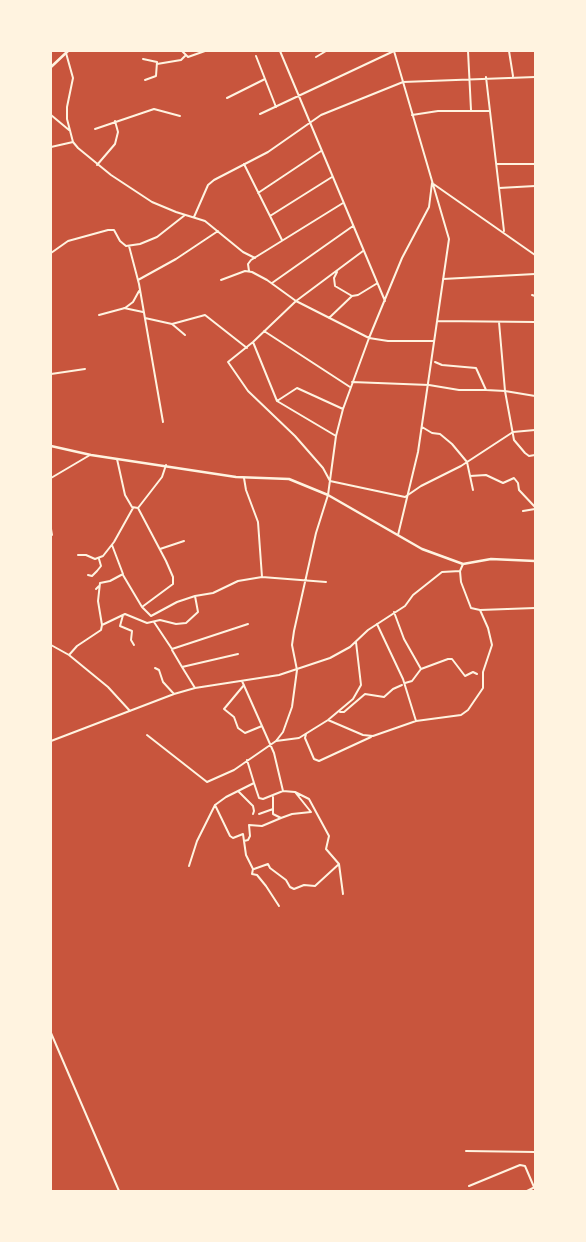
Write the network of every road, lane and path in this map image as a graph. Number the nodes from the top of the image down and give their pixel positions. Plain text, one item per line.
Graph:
1 (182, 51) edge
2 (205, 51) edge
3 (280, 51) edge
4 (326, 51) edge
5 (468, 51) edge
6 (509, 51) edge
7 (67, 52) edge
8 (185, 56) junction
9 (256, 56) dead end
10 (316, 57) dead end
11 (143, 59) dead end
12 (157, 64) junction
13 (51, 67) edge
14 (513, 76) junction
15 (486, 77) junction
16 (535, 77) edge
17 (469, 78) junction
18 (265, 79) junction
19 (145, 80) dead end
20 (402, 82) junction
21 (227, 98) dead end
22 (299, 98) junction
23 (276, 107) junction
24 (470, 110) junction
25 (490, 112) junction
26 (260, 114) dead end
27 (51, 115) edge
28 (412, 115) junction
29 (180, 116) dead end
30 (115, 121) junction
31 (309, 123) junction
32 (51, 125) edge
33 (95, 129) dead end
34 (69, 130) junction
35 (73, 142) junction
36 (51, 146) edge
37 (321, 151) junction
38 (244, 164) junction
39 (496, 164) junction
40 (535, 164) edge
41 (97, 165) junction
42 (332, 177) junction
43 (432, 183) junction
44 (535, 186) edge
45 (499, 188) junction
46 (258, 193) junction
47 (343, 203) junction
48 (185, 215) junction
49 (270, 216) junction
50 (194, 217) junction
51 (353, 226) junction
52 (218, 231) junction
53 (504, 232) junction
54 (282, 240) junction
55 (129, 246) junction
56 (363, 251) junction
57 (51, 253) edge
58 (535, 255) edge
59 (255, 258) junction
60 (337, 270) junction
61 (249, 271) junction
62 (535, 274) edge
63 (443, 279) junction
64 (138, 280) junction
65 (221, 280) dead end
66 (272, 283) junction
67 (377, 284) junction
68 (140, 288) junction
69 (352, 296) junction
70 (296, 301) junction
71 (385, 301) junction
72 (123, 308) junction
73 (143, 312) junction
74 (99, 315) dead end
75 (144, 317) junction
76 (328, 318) junction
77 (437, 321) junction
78 (499, 322) junction
79 (535, 322) edge
80 (172, 324) junction
81 (264, 331) junction
82 (184, 335) dead end
83 (369, 338) junction
84 (434, 341) junction
85 (253, 342) junction
86 (246, 348) junction
87 (435, 362) dead end
88 (85, 369) dead end
89 (51, 374) edge
90 (352, 382) junction
91 (429, 385) junction
92 (350, 387) junction
93 (486, 390) junction
94 (505, 391) junction
95 (535, 396) edge
96 (277, 401) junction
97 (343, 410) junction
98 (162, 422) dead end
99 (422, 428) junction
100 (535, 430) edge
101 (512, 432) junction
102 (336, 436) junction
103 (51, 446) edge
104 (91, 455) junction
105 (535, 455) edge
106 (117, 458) junction
107 (467, 462) junction
108 (166, 465) junction
109 (470, 476) junction
110 (51, 478) edge
111 (244, 478) junction
112 (330, 481) junction
113 (472, 490) dead end
114 (328, 495) junction
115 (408, 496) junction
116 (133, 508) junction
117 (138, 508) junction
118 (535, 508) edge
119 (523, 511) dead end
120 (51, 529) edge
121 (52, 535) edge
122 (398, 536) junction
123 (184, 541) dead end
124 (112, 545) junction
125 (160, 549) junction
126 (78, 556) dead end
127 (99, 559) junction
128 (535, 561) edge
129 (463, 564) junction
130 (460, 571) junction
131 (122, 574) junction
132 (88, 575) dead end
133 (262, 577) junction
134 (306, 579) junction
135 (326, 582) dead end
136 (100, 586) junction
137 (96, 589) dead end
138 (195, 596) junction
139 (142, 607) junction
140 (535, 608) edge
141 (480, 610) junction
142 (394, 612) junction
143 (123, 615) junction
144 (154, 622) junction
145 (248, 624) dead end
146 (377, 624) junction
147 (102, 625) junction
148 (356, 642) junction
149 (51, 645) edge
150 (134, 645) dead end
151 (172, 649) junction
152 (238, 654) dead end
153 (69, 655) junction
154 (182, 667) junction
155 (155, 668) dead end
156 (422, 669) junction
157 (298, 670) junction
158 (476, 674) dead end
159 (242, 681) junction
160 (404, 684) junction
161 (244, 685) junction
162 (195, 688) junction
163 (174, 694) junction
164 (130, 711) junction
165 (338, 713) junction
166 (328, 720) junction
167 (416, 720) junction
168 (262, 726) junction
169 (307, 732) junction
170 (147, 735) dead end
171 (373, 736) junction
172 (51, 741) edge
173 (276, 741) junction
174 (271, 744) junction
175 (247, 760) junction
176 (254, 783) junction
177 (283, 791) junction
178 (238, 792) junction
179 (295, 792) junction
180 (273, 797) junction
181 (215, 805) junction
182 (273, 809) junction
183 (311, 812) junction
184 (252, 814) dead end
185 (259, 814) dead end
186 (317, 814) junction
187 (281, 818) junction
188 (244, 841) junction
189 (339, 864) junction
190 (189, 866) dead end
191 (253, 869) junction
192 (343, 894) dead end
193 (279, 906) dead end
194 (51, 1032) edge
195 (466, 1151) dead end
196 (535, 1152) edge
197 (469, 1186) dead end
198 (534, 1187) edge
199 (119, 1191) edge
200 (527, 1191) edge

1 - 8 street
2 - 8 street
3 - 22 street
4 - 10 street
5 - 17 street
6 - 14 street
7 - 13 main road
7 - 34 street
8 - 12 street
9 - 18 street
11 - 12 street
12 - 19 street
14 - 15 street
14 - 16 street
15 - 17 street
15 - 25 street
17 - 20 street
17 - 24 street
18 - 21 street
18 - 23 street
20 - 22 street
20 - 28 street
20 - 31 street
22 - 23 street
22 - 31 street
23 - 26 street
24 - 25 street
24 - 28 street
25 - 39 street
27 - 34 street
28 - 43 street
29 - 30 street
30 - 33 street
30 - 41 street
31 - 37 street
31 - 38 street
32 - 36 street
34 - 35 street
35 - 36 street
35 - 41 street
37 - 42 street
37 - 46 street
38 - 46 street
38 - 50 street
39 - 40 street
39 - 45 street
41 - 48 street
42 - 47 street
42 - 49 street
43 - 53 street
43 - 63 street
43 - 71 street
44 - 45 street
45 - 53 street
46 - 49 street
47 - 51 street
47 - 54 street
48 - 50 street
48 - 55 street
49 - 54 street
50 - 52 street
51 - 56 street
51 - 66 street
52 - 59 street
52 - 64 street
53 - 58 street
54 - 59 street
55 - 57 street
55 - 64 street
56 - 60 street
56 - 67 street
59 - 61 street
60 - 69 street
60 - 70 street
61 - 65 street
61 - 66 street
62 - 63 street
63 - 77 street
64 - 68 street
66 - 70 street
67 - 69 street
67 - 71 street
68 - 72 street
68 - 73 street
69 - 76 street
70 - 76 street
70 - 81 street
71 - 83 street
72 - 73 street
72 - 74 street
73 - 75 street
75 - 80 street
75 - 98 street
76 - 83 street
77 - 78 street
77 - 84 street
78 - 79 street
78 - 94 street
80 - 82 street
80 - 86 street
81 - 85 street
81 - 92 street
83 - 84 street
83 - 90 street
84 - 91 street
85 - 86 street
85 - 96 street
86 - 112 street
87 - 93 street
88 - 89 street
90 - 91 street
90 - 92 street
91 - 93 street
91 - 99 street
92 - 97 street
93 - 94 street
94 - 95 street
94 - 101 street
96 - 97 street
96 - 102 street
97 - 102 street
99 - 107 street
99 - 115 street
100 - 101 street
101 - 105 street
101 - 107 street
102 - 112 street
103 - 104 main road
104 - 106 main road
104 - 110 street
106 - 108 main road
106 - 116 street
107 - 109 street
107 - 115 street
108 - 111 main road
108 - 117 street
109 - 113 street
109 - 118 street
111 - 114 main road
111 - 133 street
112 - 114 street
112 - 115 street
114 - 122 main road
114 - 134 street
115 - 122 street
116 - 117 street
116 - 124 street
117 - 125 street
118 - 119 street
120 - 121 street
122 - 129 main road
123 - 125 street
124 - 127 street
124 - 131 street
125 - 139 street
126 - 127 street
127 - 132 street
128 - 129 main road
129 - 130 street
130 - 141 street
130 - 142 street
131 - 136 street
131 - 139 street
133 - 134 street
133 - 138 street
134 - 135 street
134 - 157 street
136 - 137 street
136 - 147 street
138 - 139 street
138 - 144 street
140 - 141 street
141 - 167 street
142 - 146 street
142 - 156 street
143 - 144 street
143 - 147 street
143 - 150 street
144 - 151 street
145 - 151 street
146 - 148 street
146 - 160 street
147 - 153 street
148 - 157 street
148 - 165 street
149 - 153 street
151 - 154 street
152 - 154 street
153 - 164 street
154 - 162 street
155 - 163 street
156 - 158 street
156 - 160 street
157 - 159 street
157 - 173 street
159 - 161 street
159 - 162 street
160 - 165 street
160 - 167 street
161 - 168 street
161 - 168 street
162 - 163 street
163 - 164 street
164 - 172 street
165 - 166 street
166 - 169 street
166 - 171 street
167 - 171 street
168 - 174 street
169 - 171 street
169 - 173 street
170 - 175 street
173 - 174 street
174 - 175 street
174 - 177 street
175 - 176 street
176 - 178 street
176 - 180 street
177 - 179 street
177 - 180 street
178 - 181 street
178 - 184 street
179 - 183 street
179 - 186 street
180 - 182 street
181 - 188 street
181 - 190 street
182 - 185 street
182 - 187 street
183 - 186 street
183 - 187 street
186 - 189 street
187 - 188 street
188 - 191 street
189 - 191 street
189 - 192 street
191 - 193 street
194 - 199 street
195 - 196 street
197 - 198 street
198 - 200 street

